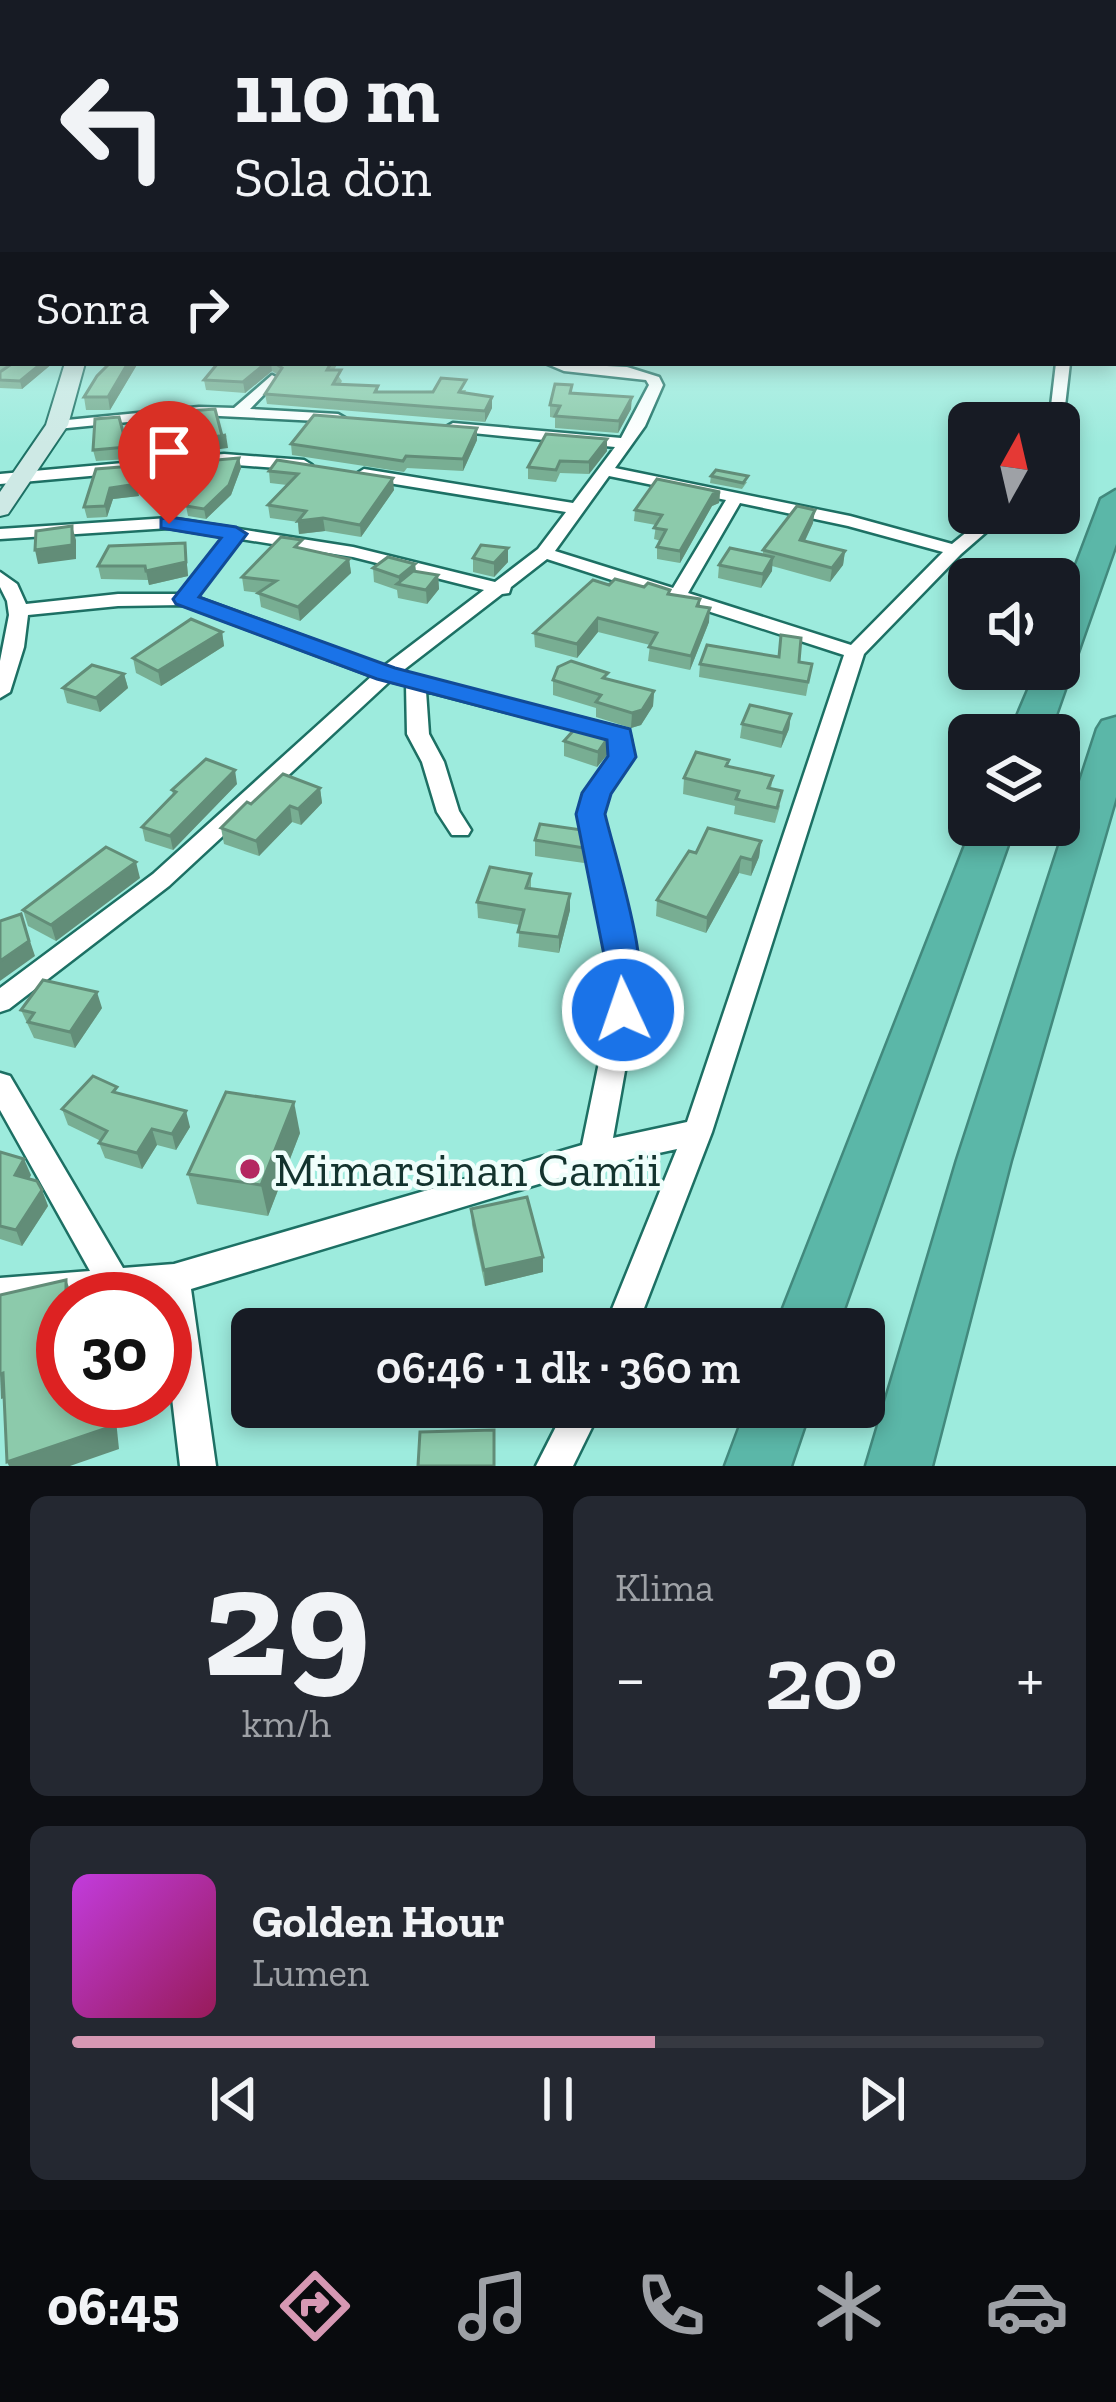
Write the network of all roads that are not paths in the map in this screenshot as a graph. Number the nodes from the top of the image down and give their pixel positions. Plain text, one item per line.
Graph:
1 (73, 366) edge
2 (564, 366) edge
3 (1063, 366) edge
4 (631, 367) edge
5 (272, 379) edge
6 (1058, 402) edge
7 (240, 411) junction
8 (349, 419) edge
9 (57, 425) junction
10 (436, 425) edge
11 (626, 443) junction
12 (329, 469) edge
13 (608, 471) junction
14 (352, 472) edge
15 (11, 480) edge
16 (736, 497) junction
17 (1116, 500) edge
18 (579, 508) junction
19 (0, 509) edge
20 (0, 534) edge
21 (236, 534) junction
22 (974, 534) edge
23 (955, 550) junction
24 (544, 554) junction
25 (0, 577) edge
26 (503, 589) junction
27 (679, 593) junction
28 (184, 599) junction
29 (1080, 600) edge
30 (21, 610) junction
31 (855, 652) junction
32 (386, 674) junction
33 (416, 682) junction
34 (0, 692) edge
35 (1116, 729) edge
36 (460, 830) dead end
37 (986, 846) edge
38 (0, 1002) edge
39 (0, 1084) edge
40 (698, 1132) junction
41 (595, 1154) junction
42 (108, 1272) edge
43 (192, 1274) edge
44 (36, 1291) edge
45 (0, 1293) edge
46 (628, 1308) edge
47 (813, 1308) edge
48 (192, 1419) edge
49 (574, 1428) edge
50 (772, 1428) edge
51 (198, 1466) edge
52 (554, 1466) edge
53 (758, 1466) edge
54 (899, 1466) edge

1 - 9 street
2 - 4 street
3 - 6 street
4 - 11 street
5 - 7 street
7 - 8 street
7 - 9 street
9 - 15 street
10 - 11 street
11 - 13 street
12 - 15 street
13 - 16 street
13 - 18 street
14 - 18 street
15 - 19 street
16 - 23 street
16 - 27 street
17 - 29 highway
18 - 24 street
20 - 21 street
21 - 26 street
21 - 28 street
22 - 23 street
23 - 31 street
24 - 26 street
24 - 27 street
25 - 30 street
26 - 32 street
27 - 31 street
28 - 30 street
28 - 32 street
30 - 34 street
31 - 40 street
32 - 33 street
32 - 38 street
33 - 36 street
33 - 41 street
35 - 54 highway
37 - 47 highway
39 - 42 street
40 - 41 street
40 - 46 street
41 - 43 street
44 - 45 street
48 - 51 street
49 - 52 street
50 - 53 highway

